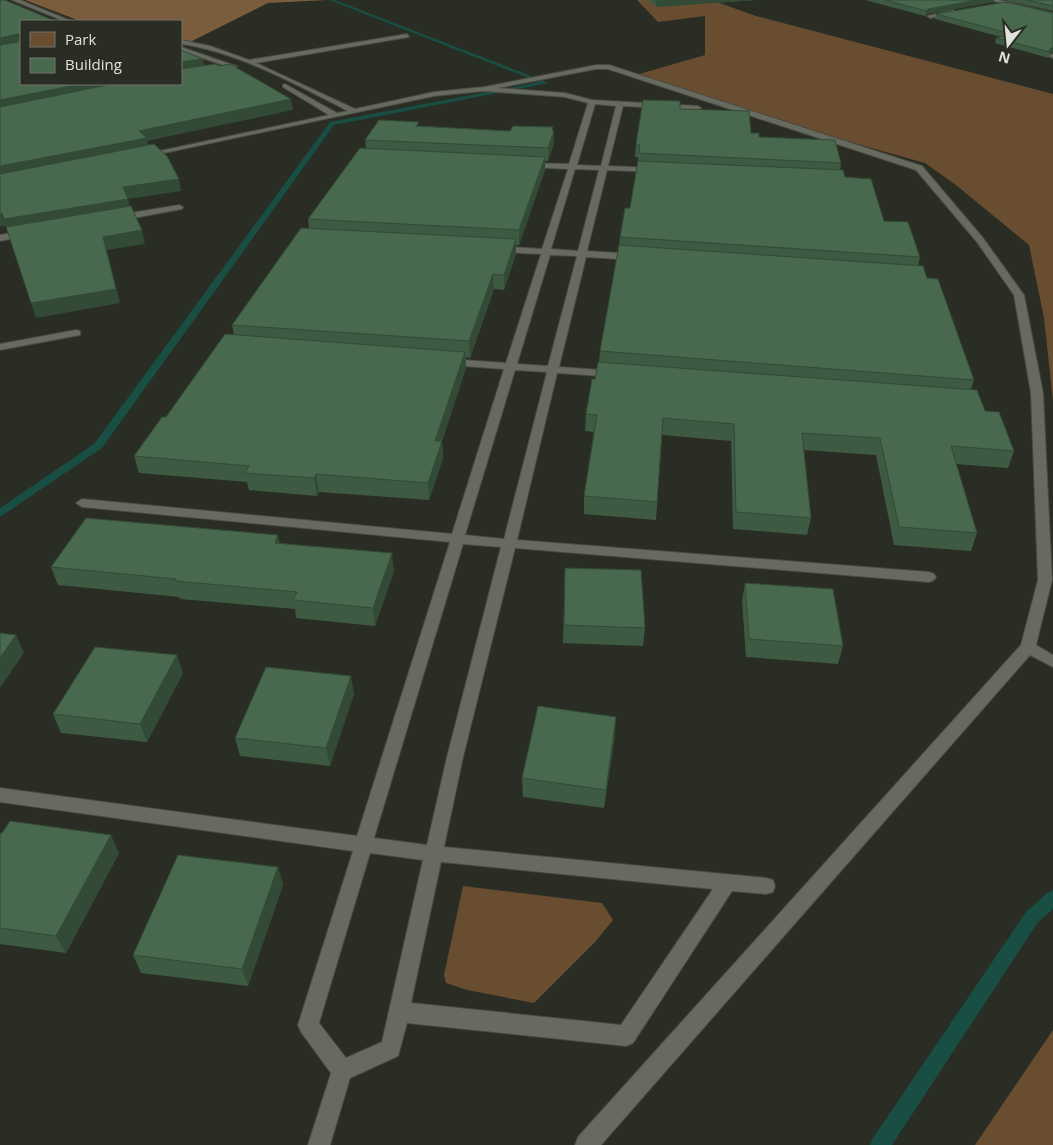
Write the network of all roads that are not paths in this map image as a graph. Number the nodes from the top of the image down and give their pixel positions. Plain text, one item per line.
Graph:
1 (15, 0) edge
2 (993, 0) edge
3 (1004, 3) junction
4 (986, 6) edge
5 (958, 11) edge
6 (1053, 15) edge
7 (930, 16) edge
8 (65, 20) edge
9 (407, 36) dead end
10 (182, 42) edge
11 (182, 49) edge
12 (248, 62) junction
13 (222, 69) edge
14 (265, 78) dead end
15 (484, 88) junction
16 (592, 102) junction
17 (620, 104) junction
18 (698, 108) edge
19 (355, 112) junction
20 (336, 116) junction
21 (134, 157) edge
22 (514, 164) edge
23 (572, 167) junction
24 (604, 168) junction
25 (664, 171) edge
26 (178, 207) dead end
27 (113, 219) edge
28 (38, 232) edge
29 (0, 238) edge
30 (488, 248) edge
31 (546, 251) junction
32 (583, 253) junction
33 (642, 257) edge
34 (76, 333) dead end
35 (0, 347) edge
36 (440, 362) edge
37 (510, 367) junction
38 (553, 369) junction
39 (622, 374) edge
40 (82, 503) dead end
41 (457, 539) junction
42 (510, 542) junction
43 (929, 577) dead end
44 (1028, 647) junction
45 (1053, 662) edge
46 (0, 795) edge
47 (363, 845) junction
48 (434, 854) junction
49 (728, 882) junction
50 (766, 886) dead end
51 (400, 1012) junction
52 (342, 1071) junction
53 (319, 1145) edge
54 (586, 1145) edge

1 - 8 lane
2 - 3 lane
3 - 4 lane
3 - 6 lane
5 - 7 lane
9 - 12 lane
10 - 12 lane
11 - 13 lane
12 - 19 lane
14 - 20 lane
15 - 16 lane
15 - 19 lane
15 - 44 lane
16 - 17 lane
16 - 23 lane
17 - 18 lane
17 - 24 lane
19 - 20 lane
20 - 21 lane
22 - 23 lane
23 - 24 lane
23 - 31 lane
24 - 25 lane
24 - 32 lane
26 - 27 lane
28 - 29 lane
30 - 31 lane
31 - 32 lane
31 - 37 lane
32 - 33 lane
32 - 38 lane
34 - 35 lane
36 - 37 lane
37 - 38 lane
37 - 41 lane
38 - 39 lane
38 - 42 lane
40 - 41 lane
41 - 42 lane
41 - 47 lane
42 - 43 lane
42 - 48 lane
44 - 45 lane
44 - 54 lane
46 - 47 lane
47 - 48 lane
47 - 52 lane
48 - 49 lane
48 - 51 lane
49 - 50 lane
49 - 51 lane
51 - 52 lane
52 - 53 lane

